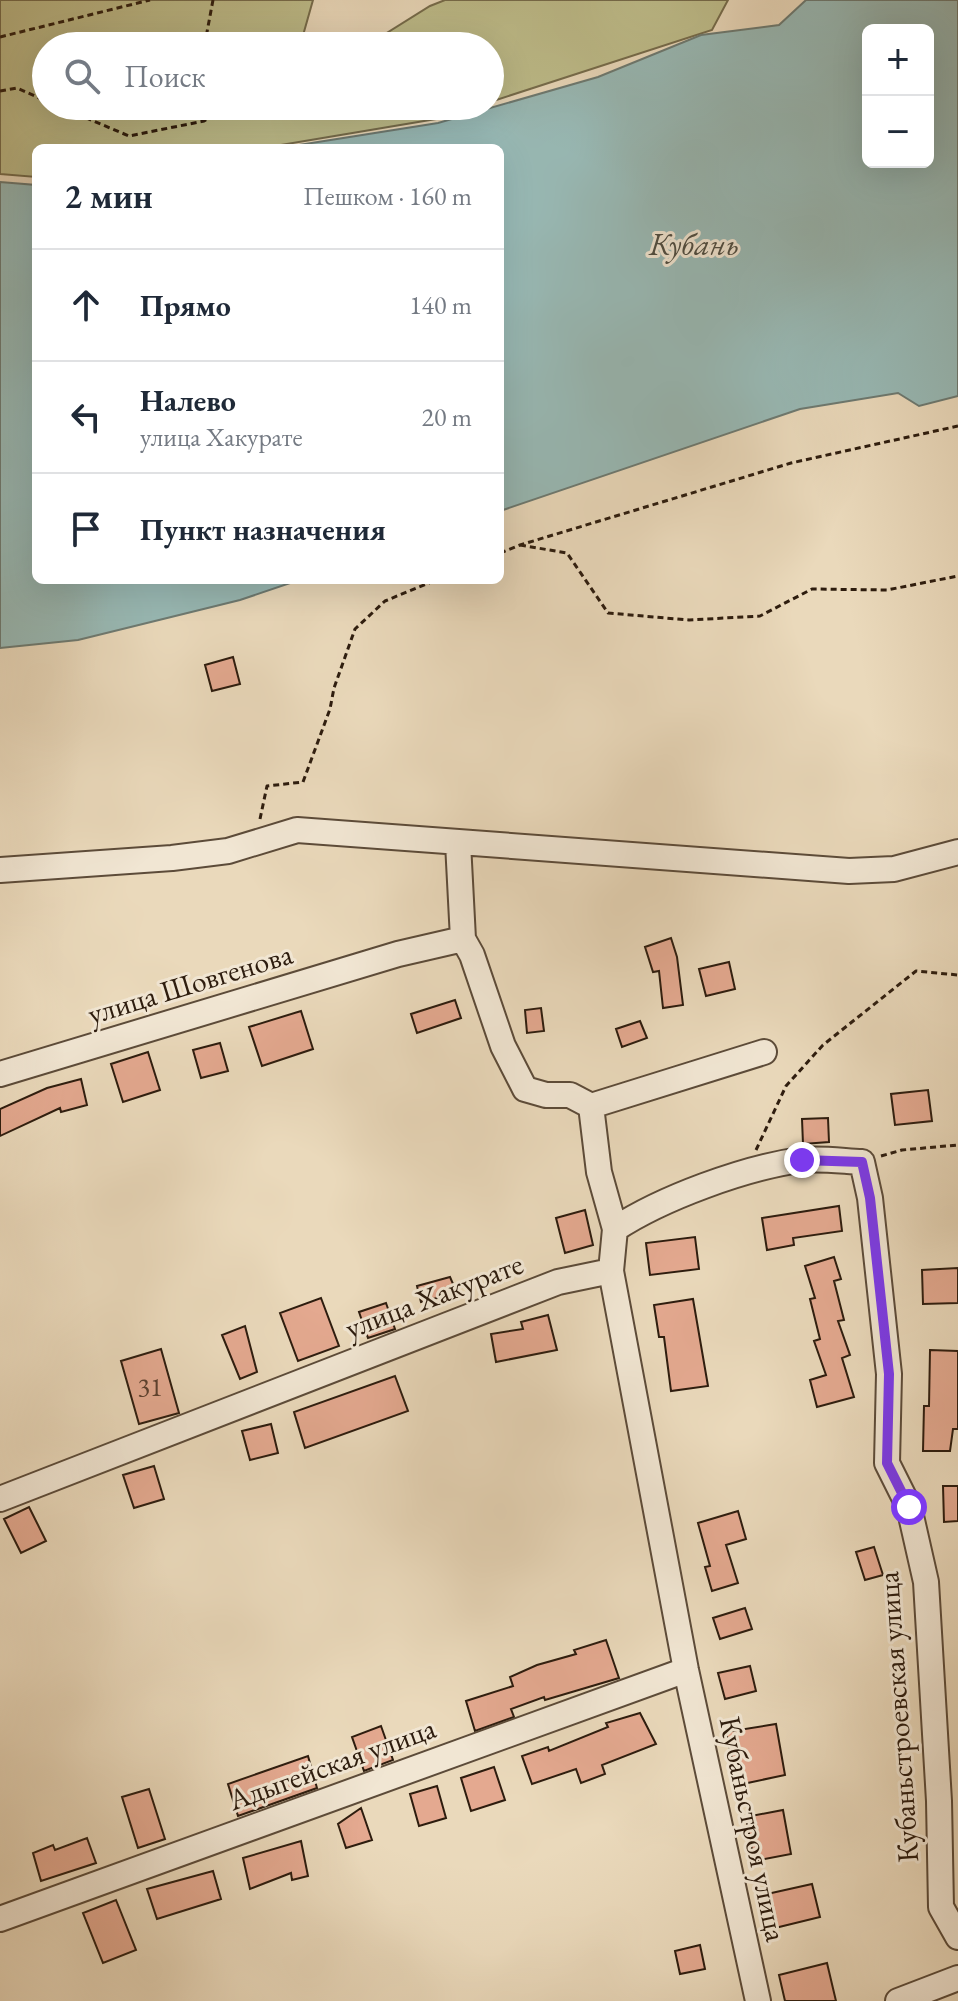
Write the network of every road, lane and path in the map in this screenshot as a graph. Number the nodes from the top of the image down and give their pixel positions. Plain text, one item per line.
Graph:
1 (150, 0) edge
2 (213, 0) edge
3 (207, 32) edge
4 (0, 37) edge
5 (0, 91) edge
6 (32, 95) edge
7 (91, 120) edge
8 (206, 120) edge
9 (958, 426) edge
10 (520, 545) junction
11 (504, 551) edge
12 (958, 576) edge
13 (426, 584) edge
14 (255, 842) junction
15 (458, 843) junction
16 (958, 852) edge
17 (0, 870) edge
18 (463, 939) junction
19 (958, 975) edge
20 (764, 1052) dead end
21 (0, 1074) edge
22 (591, 1106) junction
23 (958, 1145) edge
24 (862, 1162) junction
25 (746, 1171) junction
26 (615, 1229) junction
27 (611, 1271) junction
28 (0, 1499) edge
29 (686, 1670) junction
30 (0, 1919) edge
31 (958, 1937) edge
32 (956, 1976) edge
33 (758, 2001) edge
34 (898, 2001) edge

1 - 4 path
2 - 3 path
5 - 6 path
7 - 8 path
9 - 10 path
10 - 11 path
10 - 12 path
13 - 14 path
14 - 15 street
14 - 17 street
15 - 16 street
15 - 18 street
18 - 21 street, улица Шовгенова
18 - 22 street
19 - 25 path
20 - 22 street
22 - 26 street
23 - 24 path
24 - 25 street
24 - 31 street, Кубаньстроевская улица
25 - 26 street
26 - 27 street
27 - 28 street, улица Хакурате
27 - 29 street, Кубаньстроя улица
29 - 30 street, Адыгейская улица
29 - 33 street, Кубаньстроя улица
32 - 34 street

